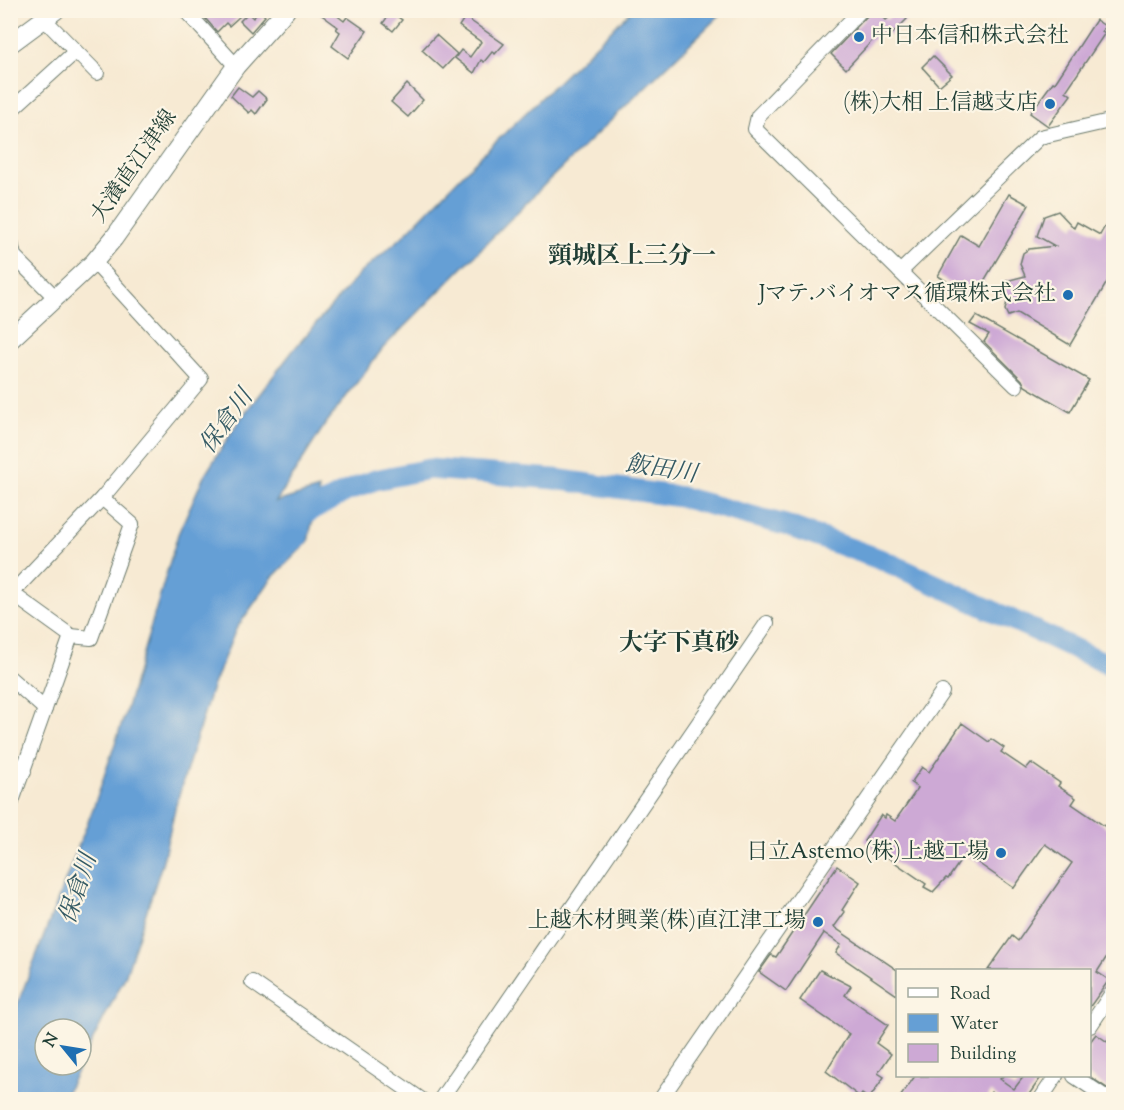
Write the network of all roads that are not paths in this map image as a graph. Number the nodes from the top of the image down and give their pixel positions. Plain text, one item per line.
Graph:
1 (185, 10) edge
2 (286, 10) edge
3 (861, 10) edge
4 (1108, 10) edge
5 (50, 15) edge
6 (1113, 15) edge
7 (10, 44) edge
8 (75, 52) junction
9 (236, 66) junction
10 (97, 73) dead end
11 (10, 111) edge
12 (1113, 120) edge
13 (10, 238) edge
14 (94, 262) junction
15 (900, 272) junction
16 (56, 298) junction
17 (10, 340) edge
18 (1016, 386) dead end
19 (102, 498) junction
20 (11, 593) edge
21 (767, 623) dead end
22 (71, 636) junction
23 (10, 678) edge
24 (942, 692) dead end
25 (45, 709) junction
26 (10, 760) edge
27 (24, 772) junction
28 (10, 807) edge
29 (252, 982) dead end
30 (1113, 990) edge
31 (1091, 1023) edge
32 (1055, 1077) edge
33 (1076, 1077) edge
34 (422, 1100) edge
35 (440, 1100) edge
36 (660, 1100) edge
37 (1040, 1100) edge
38 (1110, 1100) edge

1 - 9 street
2 - 9 main road, 大瀁直江津線
3 - 15 street
4 - 6 street
5 - 7 main road
5 - 8 street
8 - 10 street
8 - 11 street
9 - 14 main road, 大瀁直江津線
12 - 15 street
13 - 16 street
14 - 16 main road, 大瀁直江津線
14 - 19 street
15 - 18 street
16 - 17 main road, 大瀁直江津線
19 - 20 street
19 - 22 street
20 - 22 street
21 - 35 street
22 - 25 street
23 - 25 street
24 - 36 street
25 - 27 street
26 - 27 street
27 - 28 street
29 - 34 street
30 - 31 street
32 - 37 street
33 - 38 street

